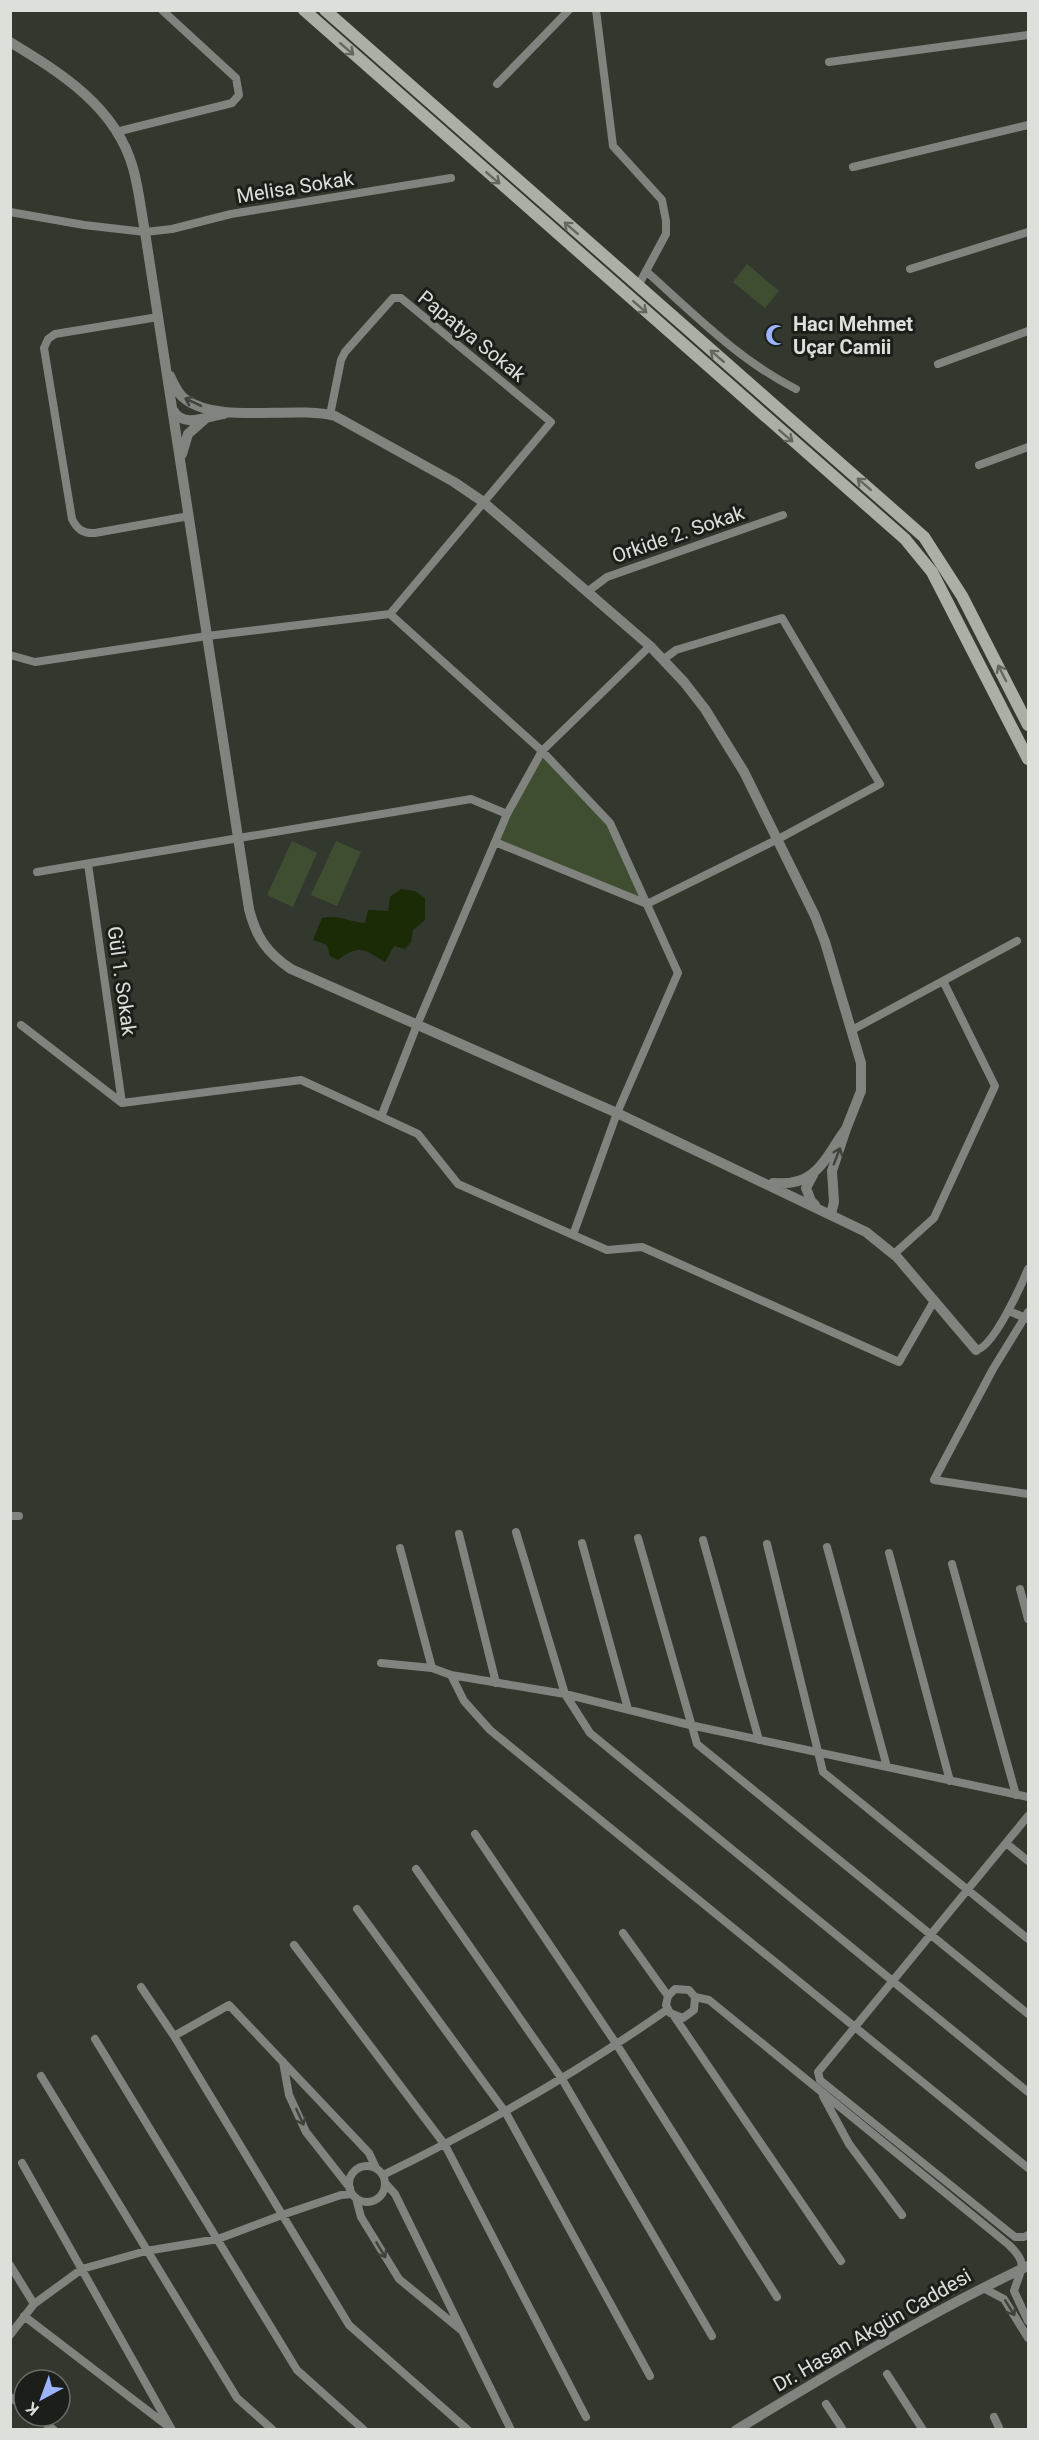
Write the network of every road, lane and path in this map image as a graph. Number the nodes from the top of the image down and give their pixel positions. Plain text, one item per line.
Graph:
1 (162, 10) edge
2 (303, 10) edge
3 (325, 10) edge
4 (569, 10) edge
5 (596, 10) edge
6 (1029, 35) edge
7 (10, 42) edge
8 (829, 62) dead end
9 (497, 84) dead end
10 (1029, 125) edge
11 (116, 132) junction
12 (853, 167) dead end
13 (451, 178) dead end
14 (10, 212) edge
15 (145, 232) junction
16 (1029, 232) edge
17 (910, 269) dead end
18 (647, 272) junction
19 (638, 286) junction
20 (158, 317) junction
21 (1029, 331) edge
22 (938, 364) dead end
23 (166, 368) junction
24 (796, 390) dead end
25 (172, 409) junction
26 (236, 412) junction
27 (330, 415) junction
28 (209, 417) junction
29 (1029, 447) edge
30 (181, 464) junction
31 (979, 465) dead end
32 (482, 501) junction
33 (889, 506) junction
34 (783, 515) dead end
35 (189, 516) junction
36 (880, 517) junction
37 (588, 592) junction
38 (390, 614) junction
39 (207, 636) junction
40 (650, 646) junction
41 (10, 655) edge
42 (663, 659) junction
43 (1029, 726) edge
44 (542, 751) junction
45 (1029, 759) edge
46 (507, 814) junction
47 (238, 839) junction
48 (778, 840) junction
49 (495, 842) junction
50 (88, 864) junction
51 (37, 872) dead end
52 (647, 904) junction
53 (1017, 941) dead end
54 (943, 981) junction
55 (21, 1025) dead end
56 (417, 1025) junction
57 (852, 1030) junction
58 (122, 1103) junction
59 (616, 1113) junction
60 (381, 1117) junction
61 (846, 1129) junction
62 (815, 1172) junction
63 (765, 1182) junction
64 (817, 1206) junction
65 (831, 1214) junction
66 (573, 1235) junction
67 (894, 1254) junction
68 (1029, 1269) edge
69 (934, 1301) junction
70 (1009, 1311) junction
71 (1028, 1316) edge
72 (976, 1350) joint
73 (1029, 1494) edge
74 (516, 1532) dead end
75 (459, 1533) dead end
76 (638, 1538) dead end
77 (703, 1540) dead end
78 (582, 1543) dead end
79 (767, 1544) dead end
80 (826, 1547) dead end
81 (400, 1548) dead end
82 (888, 1553) dead end
83 (952, 1564) dead end
84 (1020, 1589) dead end
85 (1029, 1619) edge
86 (381, 1663) dead end
87 (432, 1668) junction
88 (451, 1675) junction
89 (496, 1683) junction
90 (565, 1694) junction
91 (628, 1710) junction
92 (690, 1725) junction
93 (759, 1740) junction
94 (818, 1752) junction
95 (887, 1767) junction
96 (950, 1781) junction
97 (1016, 1795) junction
98 (1029, 1797) edge
99 (1029, 1816) edge
100 (475, 1834) dead end
101 (1006, 1843) junction
102 (1029, 1861) edge
103 (416, 1869) dead end
104 (968, 1889) junction
105 (357, 1909) dead end
106 (623, 1933) dead end
107 (931, 1934) junction
108 (1029, 1939) edge
109 (294, 1945) dead end
110 (893, 1980) junction
111 (141, 1987) dead end
112 (668, 1996) junction
113 (695, 1997) junction
114 (671, 2013) junction
115 (1029, 2014) edge
116 (855, 2026) junction
117 (174, 2036) junction
118 (95, 2039) dead end
119 (617, 2045) junction
120 (283, 2062) junction
121 (41, 2076) dead end
122 (562, 2079) junction
123 (819, 2091) junction
124 (1029, 2092) edge
125 (506, 2113) junction
126 (445, 2145) junction
127 (21, 2163) dead end
128 (1029, 2168) edge
129 (382, 2176) junction
130 (353, 2193) junction
131 (282, 2215) junction
132 (902, 2215) dead end
133 (1029, 2235) edge
134 (218, 2239) junction
135 (146, 2251) junction
136 (840, 2261) dead end
137 (10, 2265) edge
138 (1026, 2267) edge
139 (82, 2269) junction
140 (983, 2288) junction
141 (777, 2297) dead end
142 (33, 2304) junction
143 (24, 2316) junction
144 (1029, 2321) edge
145 (464, 2333) junction
146 (10, 2335) edge
147 (712, 2336) dead end
148 (1029, 2338) edge
149 (887, 2374) dead end
150 (650, 2376) dead end
151 (826, 2404) dead end
152 (586, 2417) dead end
153 (994, 2417) dead end
154 (172, 2430) edge
155 (273, 2430) edge
156 (364, 2430) edge
157 (468, 2430) edge
158 (511, 2430) edge
159 (736, 2430) edge
160 (843, 2430) edge
161 (923, 2430) edge
162 (1000, 2430) edge

1 - 11 street
2 -> 36 main road
19 -> 3 main road
4 - 9 street
5 - 18 street
6 - 8 street
7 - 11 street
10 - 12 street
11 - 15 street
13 - 15 street, Melisa Sokak
14 - 15 street, Melisa Sokak
15 - 20 street
16 - 17 street
18 - 19 street
18 - 24 street
33 -> 19 main road
20 - 23 street
20 - 35 street
21 - 22 street
23 - 25 street
26 -> 23 street
25 - 28 street
25 - 30 street
26 - 27 street
26 - 28 street
27 - 32 street
27 - 32 street, Papatya Sokak
28 - 30 street
29 - 31 street
30 - 35 street
32 - 37 street
32 - 38 street
33 - 36 main road
43 -> 33 main road
34 - 37 street, Orkide 2. Sokak
35 - 39 street
36 - 45 main road
37 - 40 street
38 - 39 street
38 - 44 street
39 - 41 street
39 - 47 street
40 - 42 street
40 - 44 street
42 - 48 street
42 - 48 street
44 - 46 street
44 - 52 street
46 - 47 street
46 - 49 street
47 - 50 street
47 - 56 street
48 - 52 street
48 - 57 street
49 - 52 street
49 - 56 street
50 - 51 street
50 - 58 street, Gül 1. Sokak
52 - 59 street
53 - 54 street
54 - 57 street
54 - 67 street
55 - 58 street
56 - 59 street
56 - 60 street
57 - 61 street
58 - 60 street
59 - 63 street
59 - 66 street
60 - 66 street
61 - 62 street
65 -> 61 street
62 - 63 street
62 - 64 street
63 - 64 street
64 - 65 street
65 - 67 street
66 - 69 street
67 - 69 street
68 - 70 street
69 - 72 street
70 - 71 street
70 - 72 street
71 - 73 street
74 - 90 street
75 - 89 street
76 - 92 street
77 - 93 street
78 - 91 street
79 - 94 street
80 - 95 street
81 - 87 street
82 - 96 street
83 - 97 street
84 - 85 street
86 - 87 street
87 - 88 street
88 - 89 street
88 - 116 street
89 - 90 street
90 - 91 street
90 - 110 street
91 - 92 street
92 - 93 street
92 - 107 street
93 - 94 street
94 - 95 street
94 - 104 street
95 - 96 street
96 - 97 street
97 - 98 street
99 - 101 street
100 - 119 street
101 - 102 street
101 - 104 street
103 - 122 street
104 - 107 street
104 - 108 street
105 - 125 street
106 - 112 street
107 - 110 street
107 - 115 street
109 - 126 street
110 - 116 street
110 - 124 street
111 - 117 street
112 - 113 street
112 - 114 street
113 - 114 street
113 - 123 street
114 - 119 street
114 - 136 street
116 - 128 street
116 - 133 street
117 - 120 street
117 - 131 street
118 - 134 street
119 - 122 street
119 - 141 street
120 - 129 street
120 -> 130 street
121 - 135 street
122 - 125 street
122 - 147 street
123 - 132 street
123 - 138 street
125 - 126 street
125 - 150 street
126 - 129 street
126 - 152 street
127 - 139 street
129 - 130 street
129 - 130 street
129 - 145 street
130 - 131 street
130 -> 145 street
131 - 134 street
131 - 157 street
134 - 135 street
134 - 156 street
135 - 139 street
135 - 155 street
137 - 142 street
138 - 140 street, Dr. Hasan Akgün Caddesi
138 - 144 street
139 - 142 street
139 - 154 street
140 -> 148 street
140 - 159 street, Dr. Hasan Akgün Caddesi
142 - 143 street
143 - 146 street
143 - 154 street
145 - 158 street
149 - 161 street
151 - 160 street
153 - 162 street

